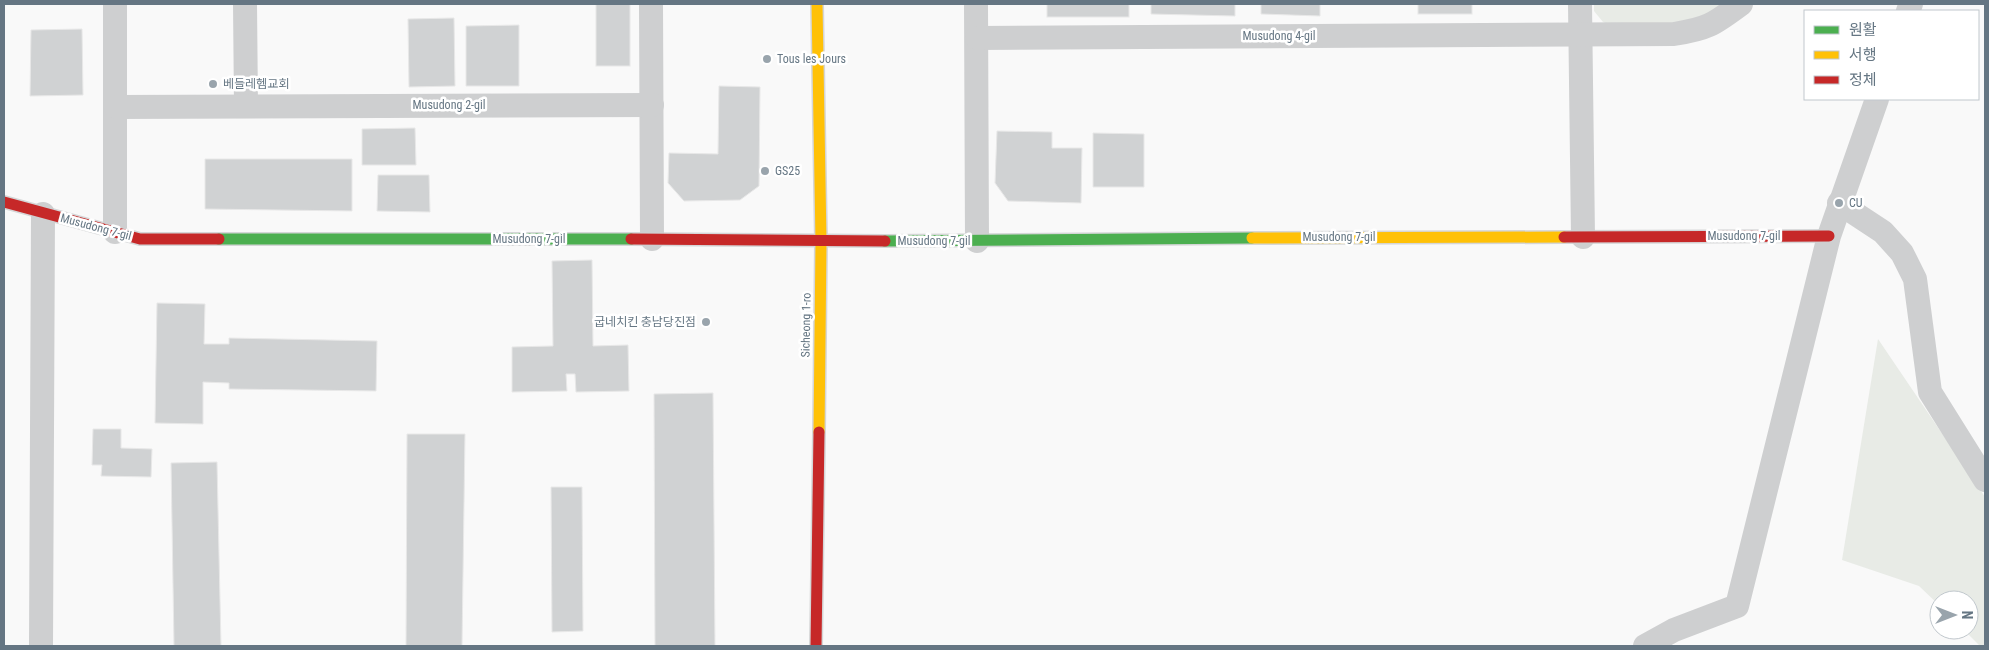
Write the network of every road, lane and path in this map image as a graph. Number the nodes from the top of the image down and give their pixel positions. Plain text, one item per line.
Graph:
1 (114, 4) edge
2 (245, 4) edge
3 (651, 4) edge
4 (817, 4) edge
5 (976, 4) edge
6 (1580, 4) edge
7 (1741, 4) edge
8 (1581, 34) junction
9 (977, 38) junction
10 (1877, 100) edge
11 (652, 105) junction
12 (116, 106) junction
13 (246, 106) junction
14 (4, 202) edge
15 (1839, 203) junction
16 (43, 214) junction
17 (115, 232) junction
18 (1828, 236) junction
19 (1582, 237) junction
20 (652, 239) junction
21 (977, 240) junction
22 (821, 242) junction
23 (1985, 480) edge
24 (41, 646) edge
25 (816, 646) edge
26 (1645, 646) edge

1 - 12 street
2 - 13 street
3 - 11 street
4 - 22 street, Sicheong 1-ro
5 - 9 street
6 - 8 street
7 - 8 street, Musudong 4-gil
8 - 9 street, Musudong 4-gil
8 - 19 street
9 - 21 street
10 - 15 street
11 - 13 street, Musudong 2-gil
11 - 20 street
12 - 13 street, Musudong 2-gil
12 - 17 street
14 - 16 street, Musudong 7-gil
15 - 18 street
15 - 23 street
16 - 17 street, Musudong 7-gil
16 - 24 street, Musudong 7-gil
17 - 20 street, Musudong 7-gil
18 - 19 street, Musudong 7-gil
18 - 26 street
19 - 21 street, Musudong 7-gil
20 - 22 street, Musudong 7-gil
21 - 22 street, Musudong 7-gil
22 - 25 street, Sicheong 1-ro

